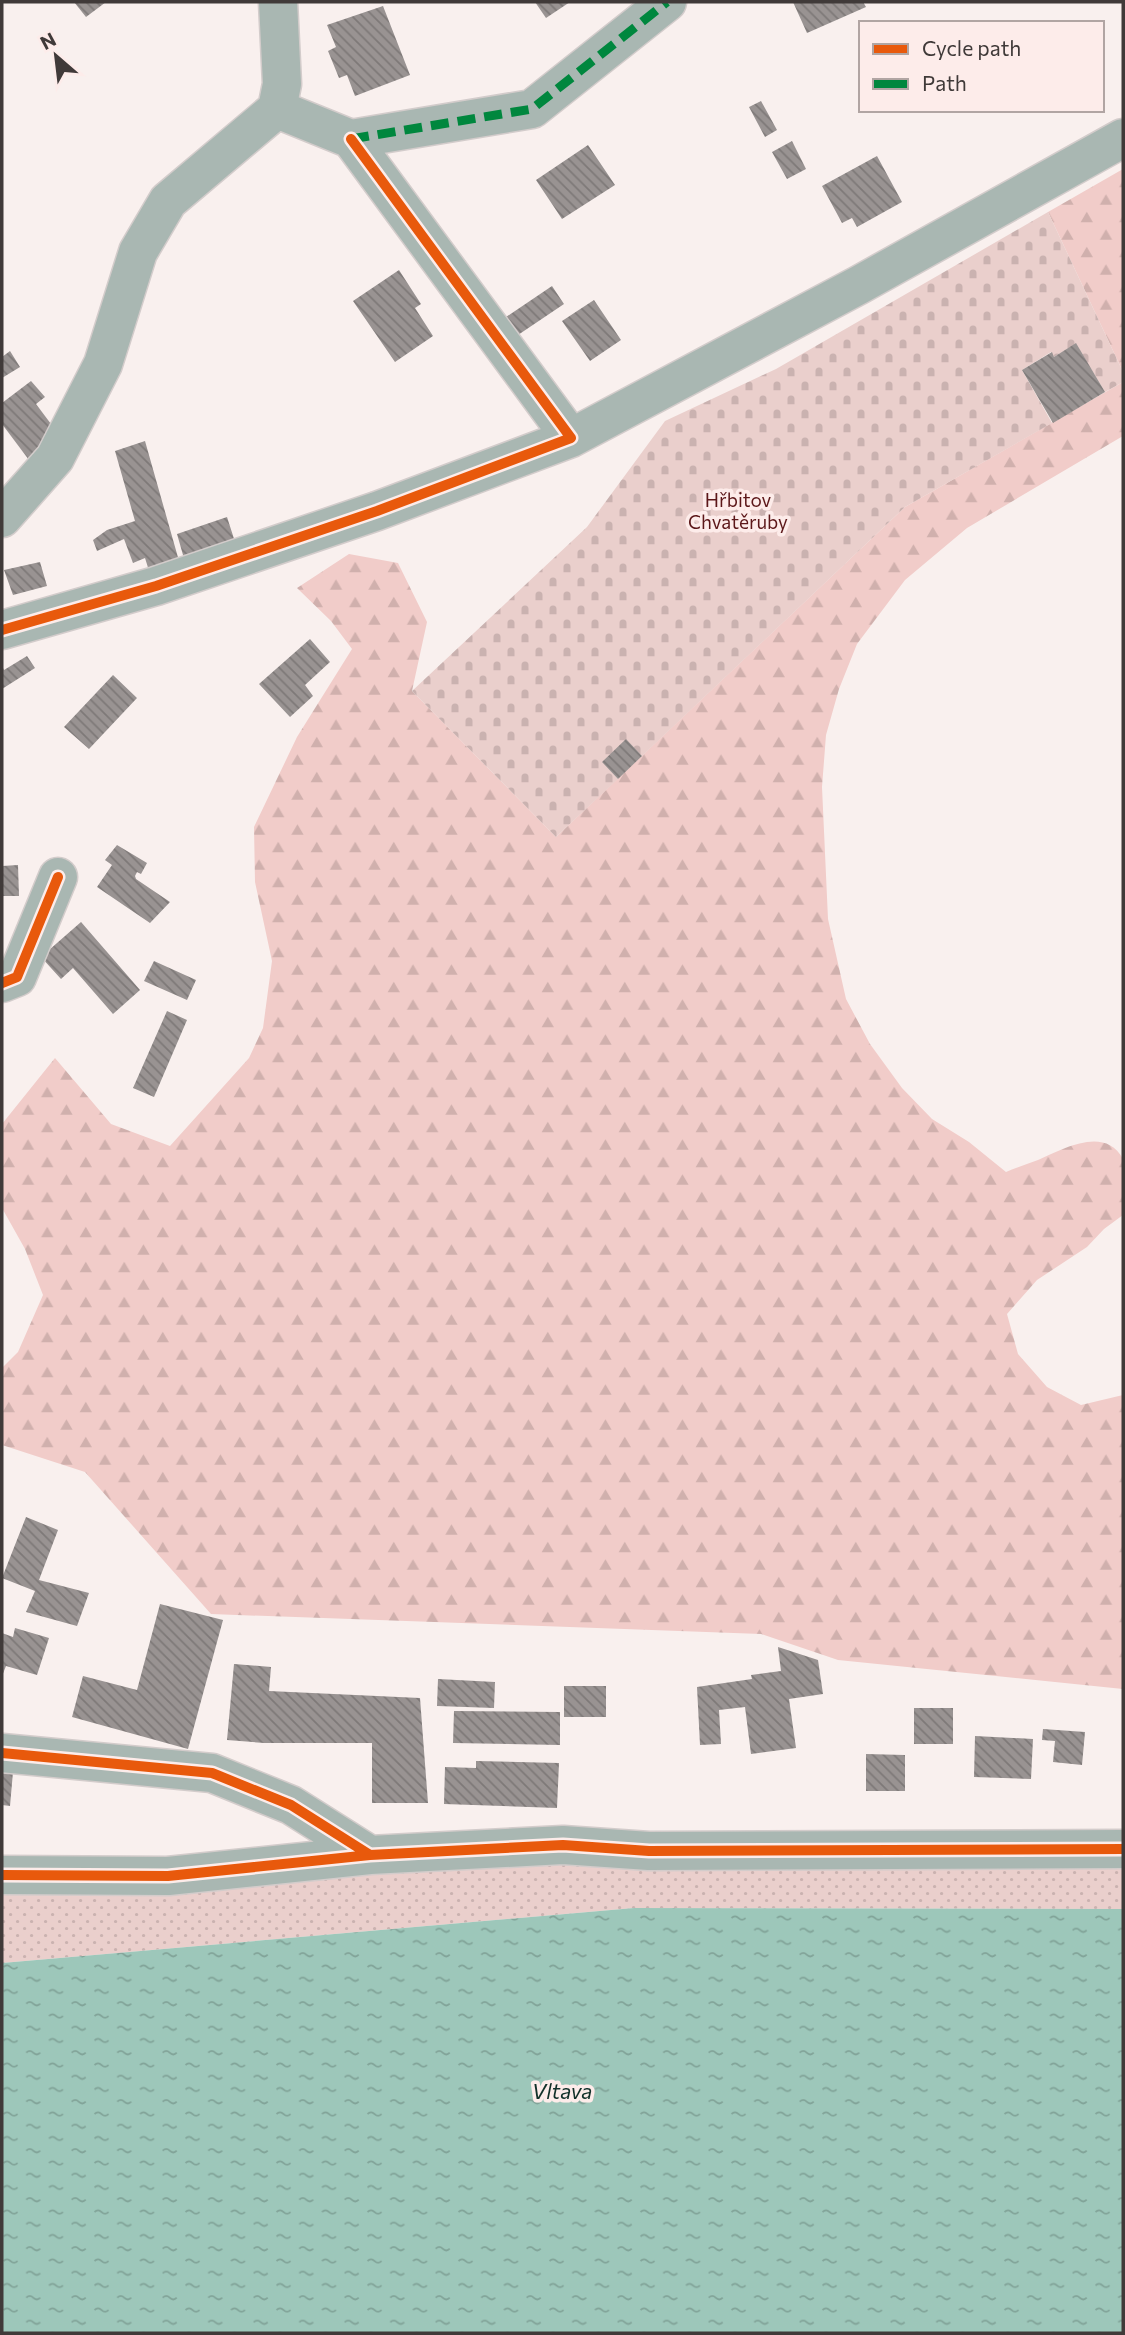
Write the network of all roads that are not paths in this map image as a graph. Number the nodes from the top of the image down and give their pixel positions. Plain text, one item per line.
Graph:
1 (278, 2) edge
2 (667, 2) edge
3 (277, 109) junction
4 (1123, 138) edge
5 (351, 139) junction
6 (571, 438) junction
7 (2, 517) edge
8 (2, 630) edge
9 (58, 877) dead end
10 (2, 983) edge
11 (2, 1753) edge
12 (1123, 1849) edge
13 (370, 1855) junction
14 (2, 1875) edge

1 - 3 street
2 - 5 street
3 - 5 street
3 - 7 street
4 - 6 street
5 - 6 street
6 - 8 street
9 - 10 street
11 - 13 street
12 - 13 street
13 - 14 street

